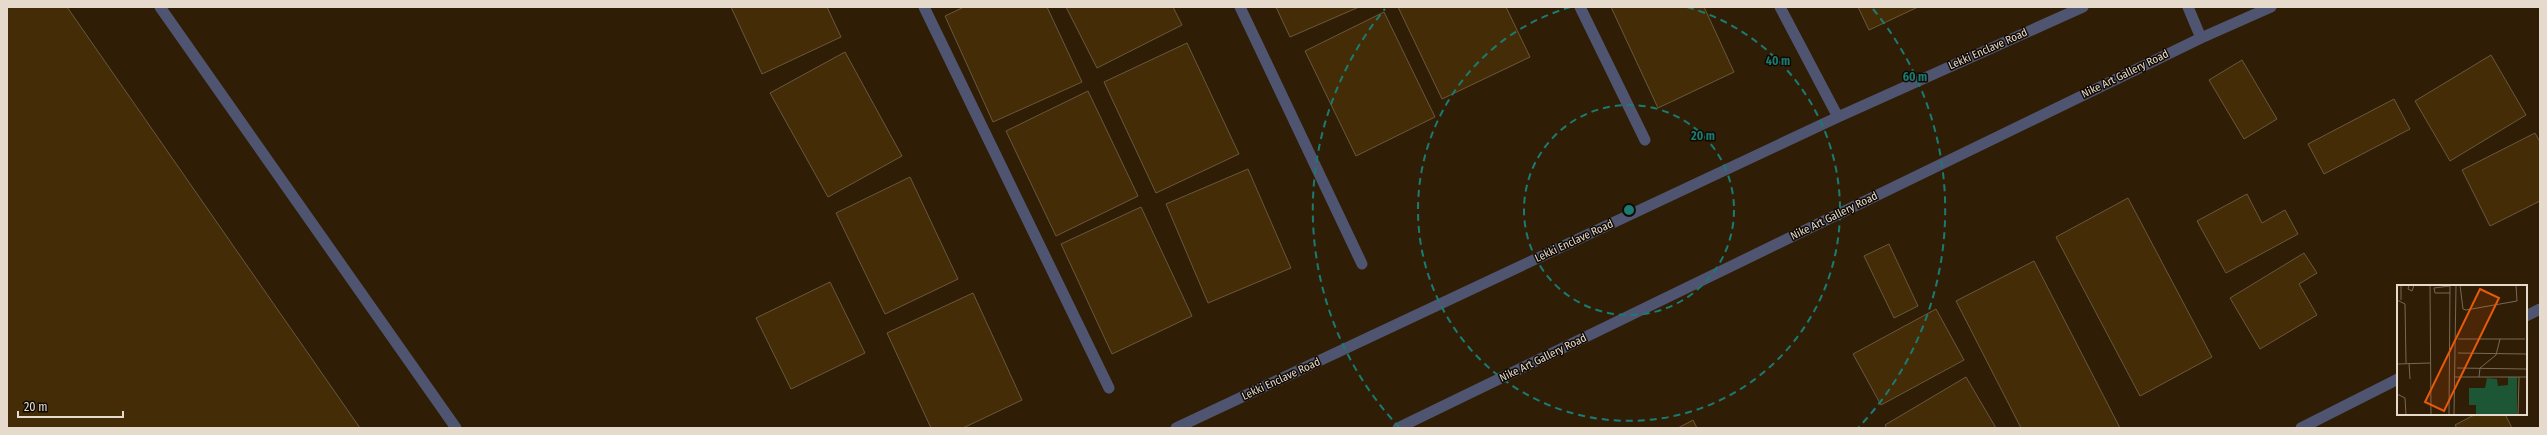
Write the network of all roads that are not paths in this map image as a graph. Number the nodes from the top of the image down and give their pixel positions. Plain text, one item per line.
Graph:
1 (160, 7) edge
2 (924, 7) edge
3 (1240, 7) edge
4 (1580, 7) edge
5 (1780, 7) edge
6 (2083, 7) edge
7 (2188, 7) edge
8 (2271, 7) edge
9 (2201, 38) junction
10 (1838, 116) junction
11 (1645, 140) dead end
12 (1362, 264) dead end
13 (2540, 309) edge
14 (2527, 316) edge
15 (2397, 380) edge
16 (1109, 388) dead end
17 (456, 428) edge
18 (1176, 428) edge
19 (1398, 428) edge
20 (2301, 428) edge

1 - 17 street
2 - 16 street
3 - 12 street
4 - 11 street
5 - 10 street
6 - 10 street, Lekki Enclave Road
7 - 9 street
8 - 9 street, Nike Art Gallery Road
9 - 19 street, Nike Art Gallery Road
10 - 18 street, Lekki Enclave Road
13 - 14 street
15 - 20 street

